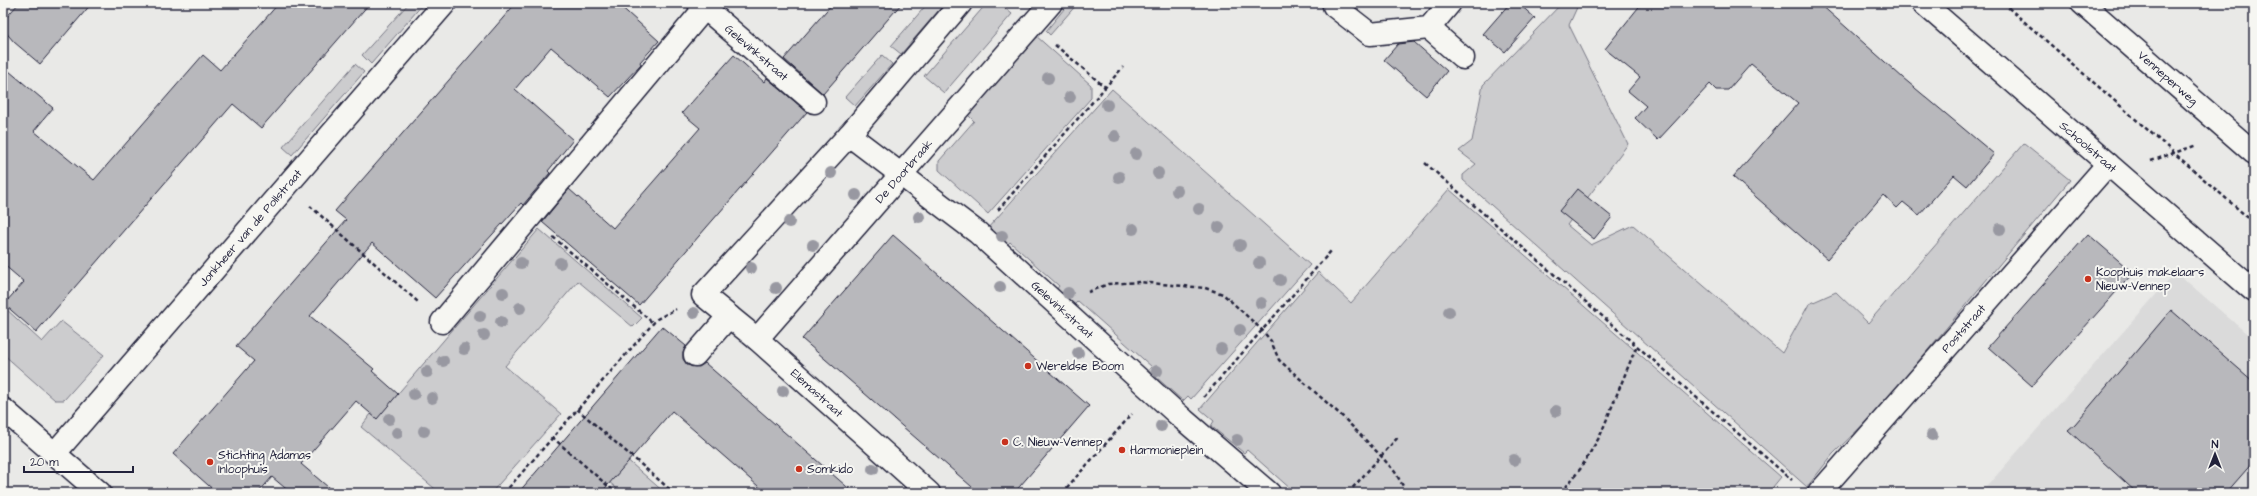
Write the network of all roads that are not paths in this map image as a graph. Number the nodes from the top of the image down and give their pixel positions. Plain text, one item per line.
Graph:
1 (445, 3) edge
2 (961, 3) edge
3 (1051, 3) edge
4 (1450, 3) edge
5 (1923, 3) edge
6 (2082, 3) edge
7 (704, 4) edge
8 (1334, 6) dead end
9 (1429, 28) junction
10 (1464, 58) dead end
11 (814, 102) dead end
12 (849, 134) junction
13 (2254, 153) edge
14 (2108, 164) junction
15 (900, 175) junction
16 (2254, 291) edge
17 (728, 316) junction
18 (442, 322) road end
19 (757, 340) junction
20 (695, 355) dead end
21 (3, 409) edge
22 (55, 453) junction
23 (100, 493) edge
24 (929, 493) edge
25 (1269, 493) edge
26 (1819, 493) edge

1 - 22 street, Jonkheer van de Pollstraat
2 - 12 street
3 - 15 street, De Doorbraak
4 - 9 street
5 - 14 street, Schoolstraat
6 - 13 street, Venneperweg
7 - 11 street, Gelevinkstraat
7 - 18 street
8 - 9 street
9 - 10 street
12 - 15 street, Gelevinkstraat
12 - 17 street, Elemastraat
14 - 16 street, Schoolstraat
14 - 26 street, Poststraat
15 - 19 street, De Doorbraak
15 - 25 street, Gelevinkstraat
17 - 19 street, Elemastraat
17 - 20 street
19 - 24 street, Elemastraat
21 - 22 street
22 - 23 street

